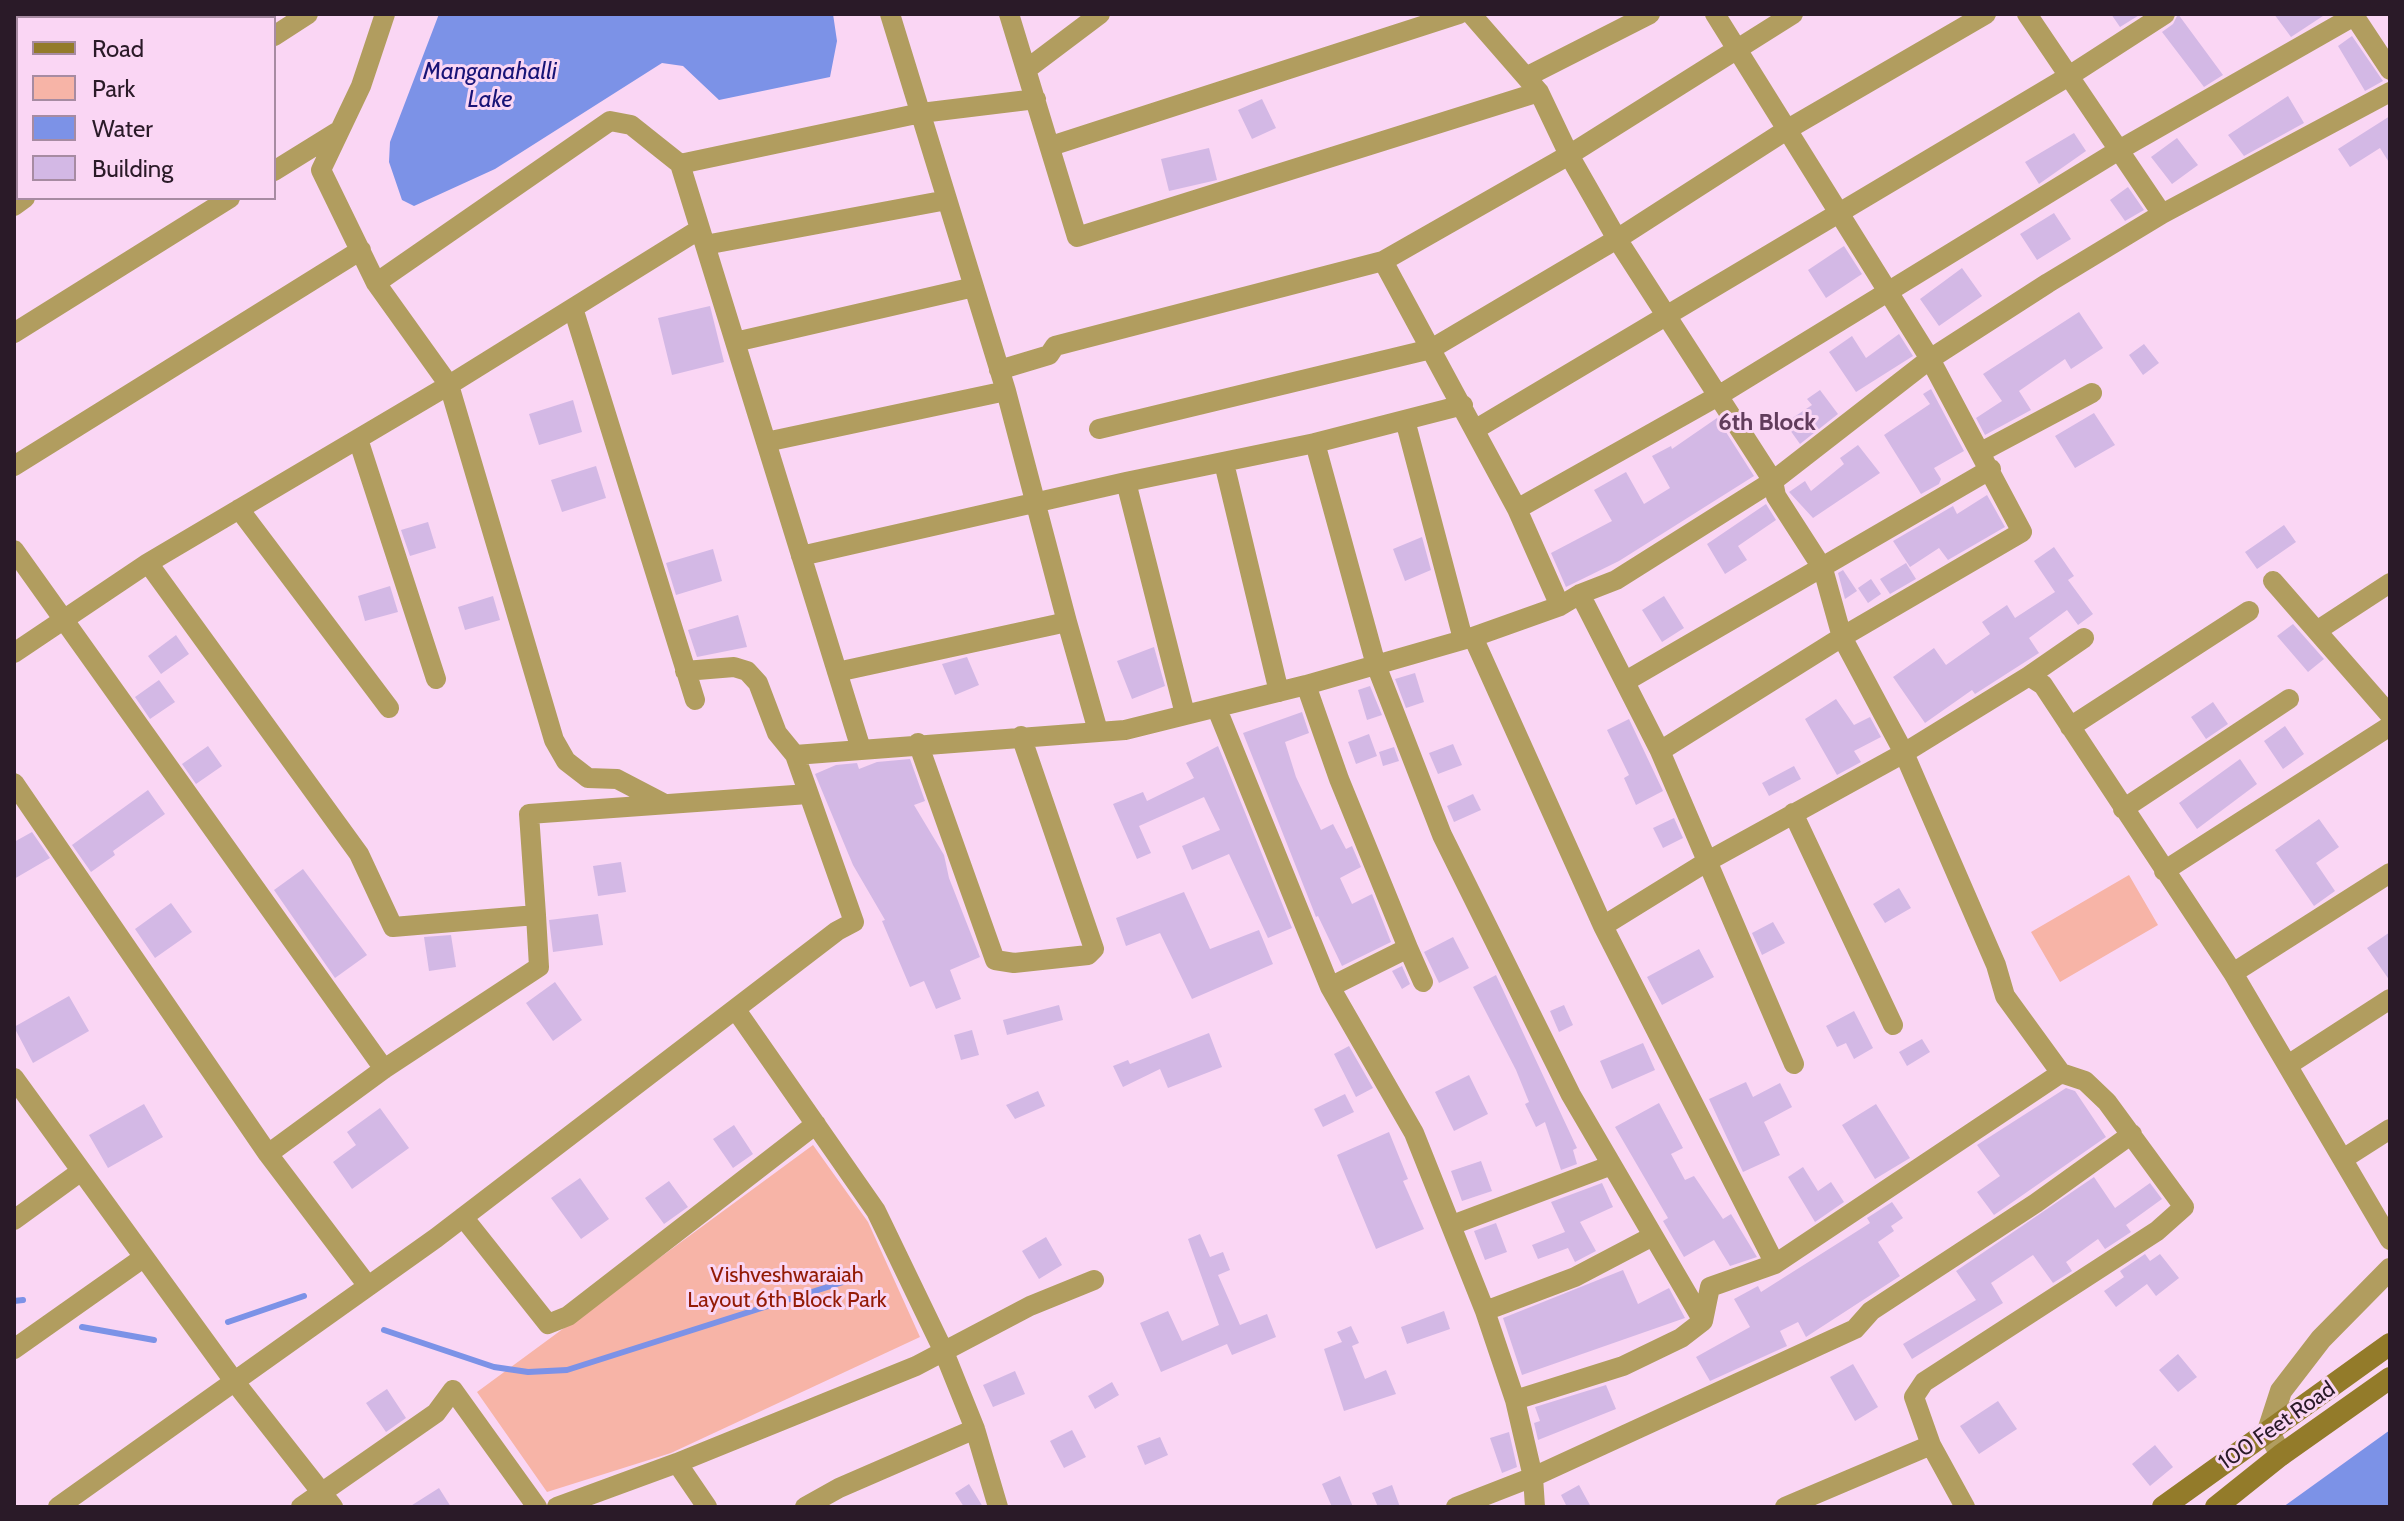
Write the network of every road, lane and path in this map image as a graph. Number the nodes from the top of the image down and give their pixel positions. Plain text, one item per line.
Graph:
1 (308, 14) edge
2 (385, 14) edge
3 (890, 14) edge
4 (1009, 14) edge
5 (1100, 14) edge
6 (1459, 14) edge
7 (1471, 14) edge
8 (1650, 14) edge
9 (1715, 14) edge
10 (1793, 14) edge
11 (1986, 14) edge
12 (2027, 14) edge
13 (2165, 14) edge
14 (2353, 15) edge
15 (276, 35) edge
16 (1736, 49) junction
17 (1027, 69) junction
18 (2390, 70) edge
19 (2069, 76) junction
20 (1532, 84) junction
21 (2390, 92) edge
22 (1036, 99) junction
23 (921, 113) junction
24 (1788, 129) junction
25 (337, 132) junction
26 (1051, 146) junction
27 (2119, 150) junction
28 (1569, 155) junction
29 (680, 164) junction
30 (276, 170) edge
31 (227, 200) edge
32 (947, 200) junction
33 (1839, 212) junction
34 (2162, 214) junction
35 (702, 237) junction
36 (1617, 239) junction
37 (361, 250) junction
38 (1383, 261) junction
39 (376, 283) junction
40 (974, 287) junction
41 (1888, 292) junction
42 (573, 308) junction
43 (1668, 317) junction
44 (14, 333) edge
45 (735, 342) junction
46 (1431, 349) junction
47 (1930, 359) junction
48 (999, 370) junction
49 (449, 385) junction
50 (1006, 391) junction
51 (2092, 393) dead end
52 (1718, 396) junction
53 (1463, 405) junction
54 (1405, 420) junction
55 (1099, 429) dead end
56 (1476, 429) junction
57 (358, 439) junction
58 (766, 442) junction
59 (1315, 443) junction
60 (1986, 460) junction
61 (1224, 463) junction
62 (14, 466) edge
63 (1773, 481) junction
64 (1126, 482) junction
65 (1036, 504) junction
66 (239, 509) junction
67 (1517, 509) junction
68 (14, 550) edge
69 (801, 556) junction
70 (148, 563) junction
71 (1823, 569) junction
72 (2273, 581) dead end
73 (2390, 583) edge
74 (1580, 594) junction
75 (1560, 606) junction
76 (2249, 611) dead end
77 (66, 620) junction
78 (1067, 622) junction
79 (2318, 630) junction
80 (1842, 637) junction
81 (1468, 638) junction
82 (2084, 638) dead end
83 (14, 653) edge
84 (1376, 665) junction
85 (685, 671) junction
86 (837, 672) junction
87 (2029, 676) junction
88 (436, 679) dead end
89 (1626, 681) junction
90 (1306, 685) junction
91 (1279, 692) junction
92 (2382, 692) edge
93 (2289, 699) dead end
94 (695, 700) dead end
95 (389, 708) dead end
96 (1217, 709) junction
97 (1185, 714) junction
98 (2390, 715) edge
99 (2390, 726) edge
100 (2070, 727) junction
101 (1098, 731) junction
102 (1021, 736) junction
103 (918, 743) junction
104 (861, 749) junction
105 (1660, 751) junction
106 (1904, 753) junction
107 (795, 755) junction
108 (14, 783) edge
109 (808, 794) junction
110 (665, 804) junction
111 (2123, 809) junction
112 (1793, 813) junction
113 (1708, 861) junction
114 (2164, 871) junction
115 (2390, 873) edge
116 (536, 915) junction
117 (1603, 926) junction
118 (1408, 948) junction
119 (2233, 973) junction
120 (1423, 982) dead end
121 (1330, 987) junction
122 (2390, 999) edge
123 (736, 1010) junction
124 (1893, 1025) dead end
125 (1794, 1064) dead end
126 (2288, 1065) junction
127 (384, 1069) junction
128 (2061, 1073) junction
129 (14, 1078) edge
130 (816, 1124) junction
131 (2390, 1129) edge
132 (2132, 1134) junction
133 (268, 1154) junction
134 (2343, 1159) junction
135 (1612, 1165) junction
136 (80, 1172) junction
137 (463, 1217) junction
138 (14, 1220) edge
139 (1452, 1225) junction
140 (1653, 1236) junction
141 (2390, 1240) edge
142 (143, 1258) junction
143 (1775, 1264) junction
144 (2390, 1269) edge
145 (1094, 1280) dead end
146 (368, 1286) junction
147 (1485, 1311) junction
148 (1703, 1321) junction
149 (2390, 1344) edge
150 (14, 1349) edge
151 (944, 1352) junction
152 (2390, 1378) edge
153 (234, 1381) junction
154 (1515, 1400) junction
155 (975, 1429) junction
156 (2268, 1431) junction
157 (1931, 1445) junction
158 (2281, 1455) junction
159 (677, 1463) junction
160 (1533, 1477) junction
161 (328, 1500) edge
162 (58, 1507) edge
163 (301, 1507) edge
164 (537, 1507) edge
165 (557, 1507) edge
166 (707, 1507) edge
167 (805, 1507) edge
168 (998, 1507) edge
169 (1456, 1507) edge
170 (1535, 1507) edge
171 (1785, 1507) edge
172 (1965, 1507) edge
173 (2163, 1507) edge
174 (2216, 1507) edge

1 - 15 street
2 - 25 street
3 - 23 street
4 - 17 street
5 - 17 street
6 - 26 street
7 - 20 street
8 - 20 street
9 - 16 street
10 - 16 street
11 - 24 street
12 - 19 street
13 - 19 street
14 - 18 street
14 - 27 street
16 - 24 street
16 - 28 street
17 - 22 street
19 - 27 street
19 - 33 street
20 - 26 street
20 - 28 street
21 - 34 street
22 - 23 street
22 - 26 street
23 - 29 street
23 - 32 street
24 - 33 street
24 - 36 street
25 - 30 street
25 - 37 street
27 - 34 street
27 - 41 street
28 - 36 street
28 - 38 street
29 - 35 street
29 - 39 street
31 - 44 street
32 - 35 street
32 - 40 street
33 - 41 street
33 - 43 street
34 - 47 street
35 - 42 street
35 - 45 street
36 - 43 street
36 - 46 street
37 - 39 street
37 - 62 street
38 - 46 street
38 - 48 street
39 - 49 street
40 - 45 street
40 - 48 street
41 - 47 street
41 - 52 street
42 - 49 street
42 - 85 street
43 - 52 street
43 - 56 street
45 - 58 street
46 - 53 street
46 - 55 street
47 - 60 street
47 - 63 street
48 - 50 street
49 - 57 street
49 - 110 street
50 - 58 street
50 - 65 street
51 - 60 street
52 - 63 street
52 - 67 street
53 - 54 street
53 - 56 street
54 - 59 street
54 - 81 street
56 - 67 street
57 - 66 street
57 - 88 street
58 - 69 street
59 - 61 street
59 - 84 street
60 - 71 street
60 - 80 street
61 - 64 street
61 - 91 street
63 - 71 street
63 - 74 street
64 - 65 street
64 - 97 street
65 - 69 street
65 - 78 street
66 - 70 street
66 - 95 street
67 - 75 street
68 - 77 street
69 - 86 street
70 - 77 street
70 - 116 street
71 - 80 street
71 - 89 street
72 - 79 street
73 - 79 street
74 - 75 street
74 - 89 street
75 - 81 street
76 - 100 street
77 - 83 street
77 - 127 street
78 - 86 street
78 - 101 street
79 - 92 street
80 - 105 street
80 - 106 street
81 - 84 street
81 - 117 street
82 - 87 street
84 - 90 street
84 - 135 street
85 - 94 street
85 - 107 street
86 - 104 street
87 - 100 street
87 - 106 street
89 - 105 street
90 - 91 street
90 - 118 street
91 - 96 street
92 - 98 street
93 - 111 street
96 - 97 street
96 - 121 street
97 - 101 street
99 - 114 street
100 - 111 street
101 - 102 street
102 - 103 street
102 - 103 street
103 - 104 street
104 - 107 street
105 - 113 street
106 - 112 street
106 - 128 street
107 - 109 street
108 - 133 street
109 - 110 street
109 - 123 street
110 - 116 street
111 - 114 street
112 - 113 street
112 - 124 street
113 - 117 street
113 - 125 street
114 - 119 street
115 - 119 street
116 - 127 street
117 - 143 street
118 - 120 street
118 - 121 street
119 - 126 street
121 - 139 street
122 - 126 street
123 - 130 street
123 - 137 street
126 - 134 street
127 - 133 street
128 - 132 street
128 - 143 street
129 - 136 street
130 - 137 street
130 - 151 street
131 - 134 street
132 - 157 street
132 - 160 street
133 - 146 street
134 - 141 street
135 - 139 street
135 - 140 street
136 - 138 street
136 - 142 street
137 - 146 street
139 - 147 street
140 - 147 street
140 - 148 street
142 - 150 street
142 - 153 street
143 - 148 street
144 - 156 street
145 - 151 street
146 - 153 street
147 - 154 street
148 - 154 street
149 - 156 main road, 100 Feet Road
151 - 155 street
151 - 159 street
152 - 158 main road, 100 Feet Road
153 - 161 street
153 - 162 street
154 - 160 street
155 - 167 street
155 - 168 street
156 - 158 street
156 - 173 main road, 100 Feet Road
157 - 171 street
157 - 172 street
158 - 174 main road, 100 Feet Road
159 - 165 street
159 - 166 street
160 - 169 street
160 - 170 street
161 - 163 street
161 - 164 street

